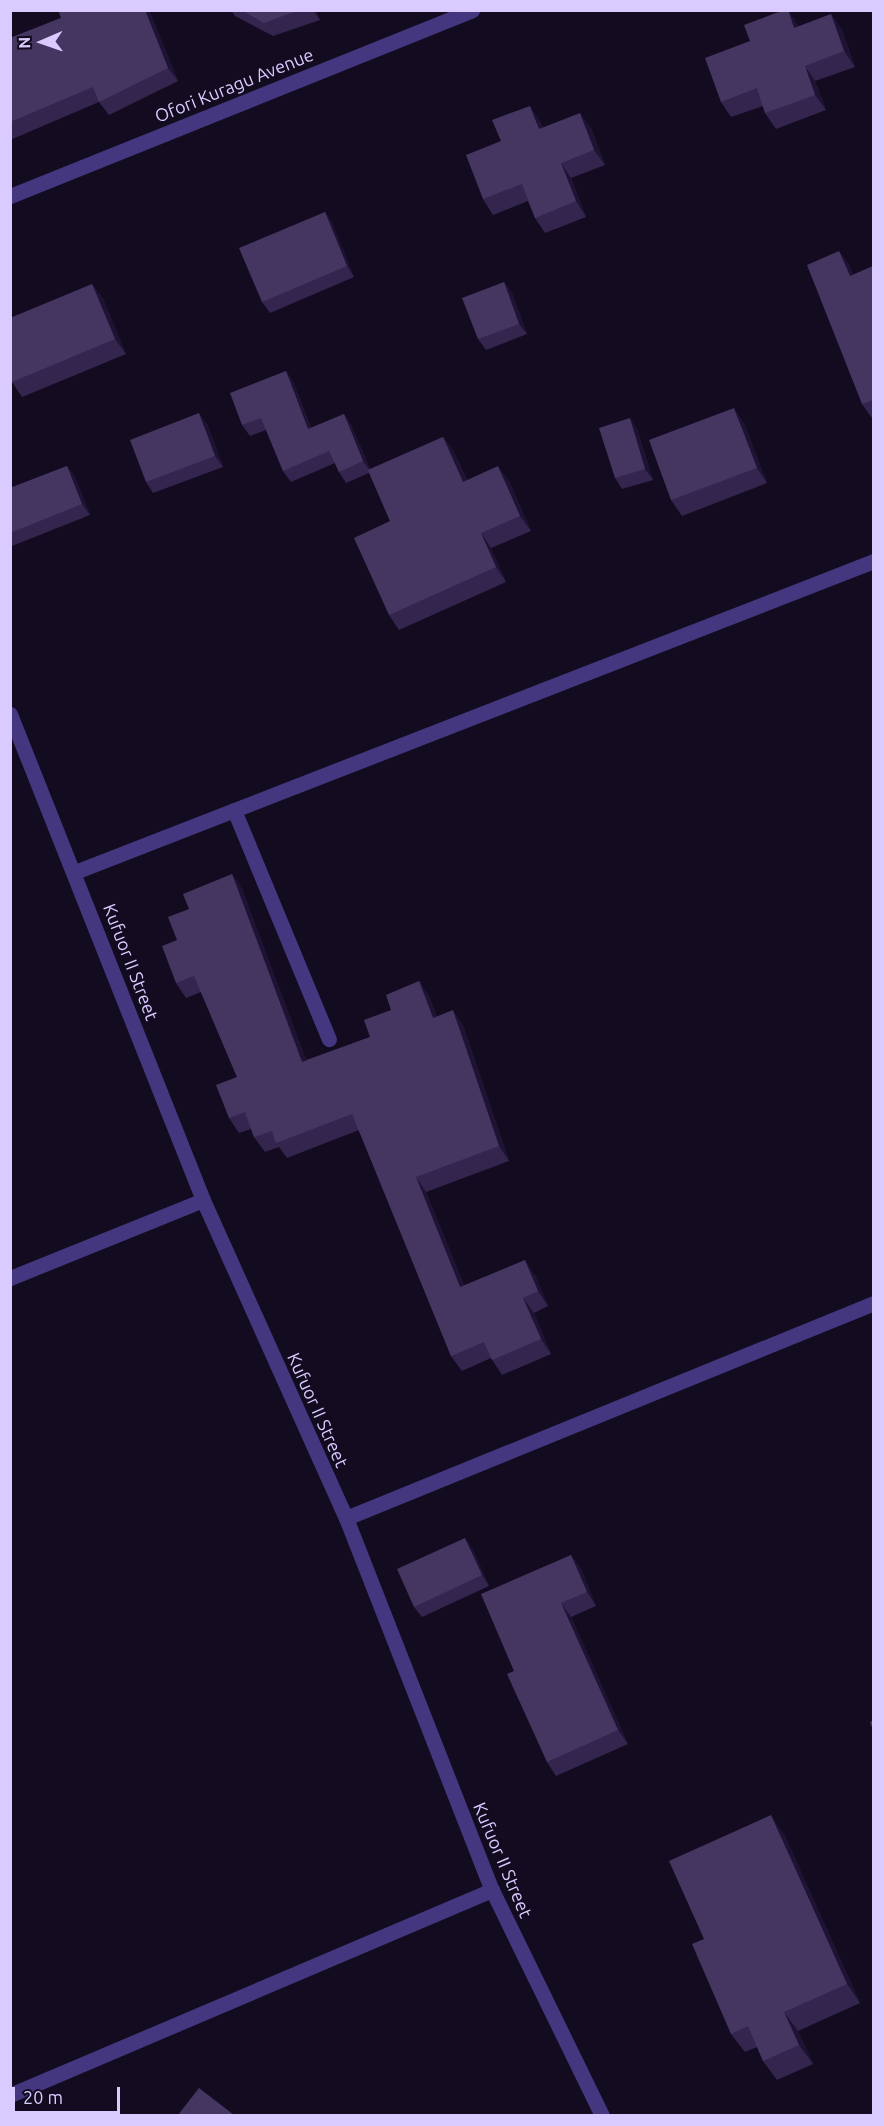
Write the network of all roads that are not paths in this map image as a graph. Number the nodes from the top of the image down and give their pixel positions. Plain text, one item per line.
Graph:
1 (472, 10) edge
2 (10, 196) edge
3 (873, 561) edge
4 (10, 714) edge
5 (234, 810) junction
6 (75, 872) junction
7 (329, 1039) dead end
8 (203, 1200) junction
9 (10, 1278) edge
10 (873, 1303) edge
11 (346, 1518) junction
12 (492, 1890) junction
13 (10, 2095) edge
14 (602, 2115) edge

1 - 2 street, Ofori Kuragu Avenue
3 - 5 street
4 - 6 street, Kufuor II Street
5 - 6 street
5 - 7 street
6 - 8 street, Kufuor II Street
8 - 9 street
8 - 11 street, Kufuor II Street
10 - 11 street
11 - 12 street, Kufuor II Street
12 - 13 street
12 - 14 street, Kufuor II Street

